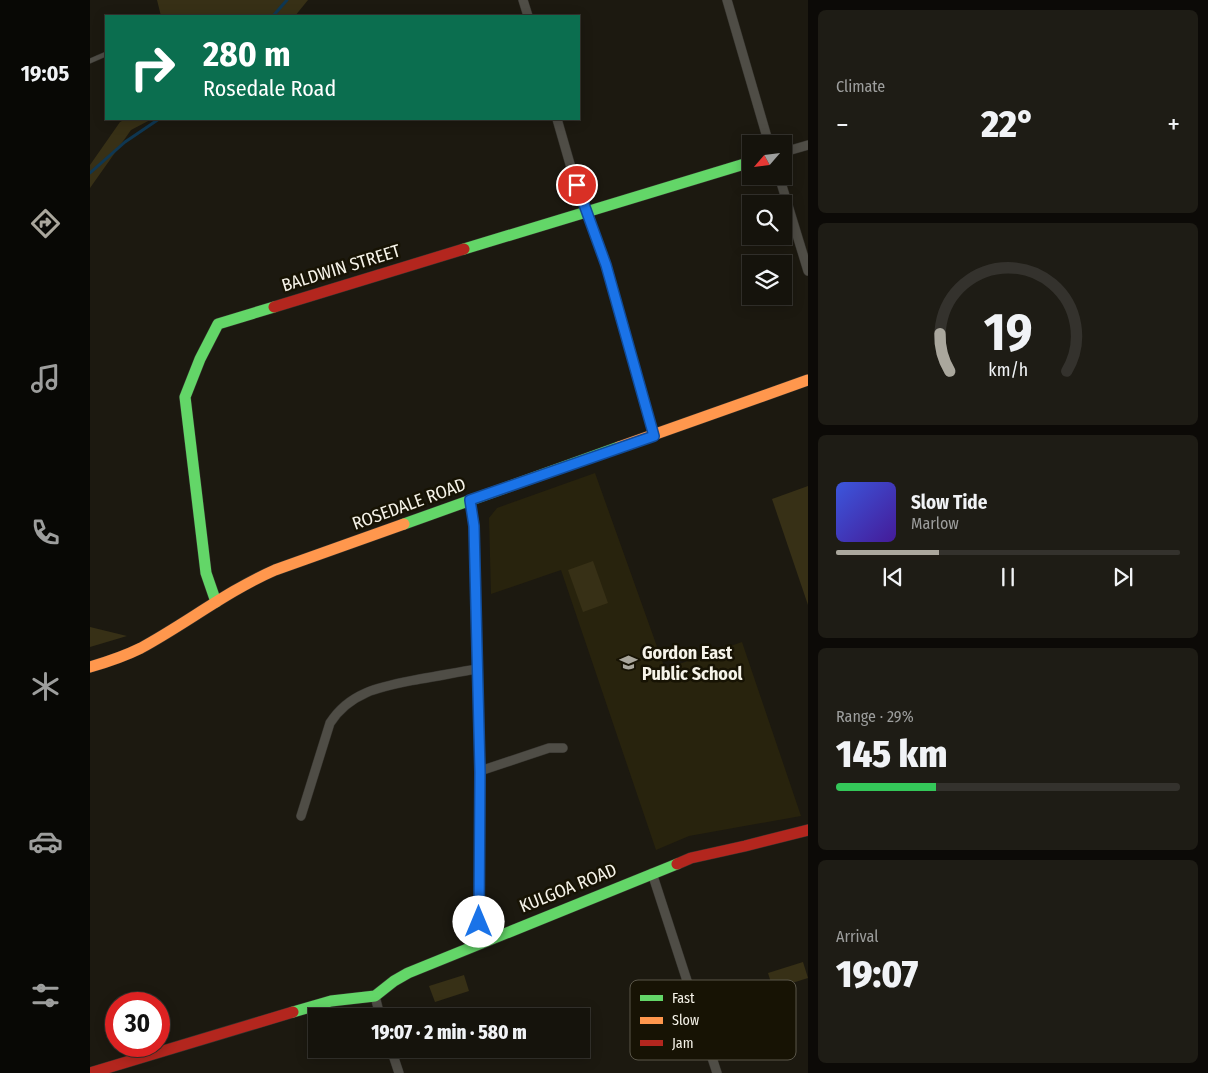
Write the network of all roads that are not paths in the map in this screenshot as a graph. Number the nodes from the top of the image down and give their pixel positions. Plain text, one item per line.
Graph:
1 (523, 0) edge
2 (727, 0) edge
3 (528, 15) edge
4 (105, 54) edge
5 (90, 61) edge
6 (557, 120) edge
7 (766, 135) edge
8 (808, 145) edge
9 (792, 150) edge
10 (742, 165) edge
11 (782, 185) edge
12 (587, 212) junction
13 (808, 271) edge
14 (808, 380) edge
15 (654, 436) junction
16 (470, 500) junction
17 (216, 602) junction
18 (90, 667) edge
19 (477, 669) junction
20 (562, 748) dead end
21 (480, 772) junction
22 (301, 816) dead end
23 (808, 830) edge
24 (652, 873) junction
25 (479, 944) junction
26 (687, 980) edge
27 (374, 996) junction
28 (378, 1008) edge
29 (394, 1058) edge
30 (714, 1060) edge
31 (90, 1073) edge
32 (399, 1073) edge
33 (718, 1073) edge

1 - 3 street
2 - 7 street
4 - 5 lane
6 - 12 street
8 - 9 street
10 - 12 street, BALDWIN STREET
11 - 13 street
12 - 15 street
12 - 17 street, BALDWIN STREET
14 - 15 street, ROSEDALE ROAD
15 - 16 street, ROSEDALE ROAD
16 - 17 street, ROSEDALE ROAD
16 - 19 street
17 - 18 street, ROSEDALE ROAD
19 - 21 street
19 - 22 street
20 - 21 street
21 - 25 street
23 - 24 street, KULGOA ROAD
24 - 25 street, KULGOA ROAD
24 - 26 street
25 - 27 street, KULGOA ROAD
27 - 28 street
27 - 31 street, KULGOA ROAD
29 - 32 street
30 - 33 street

